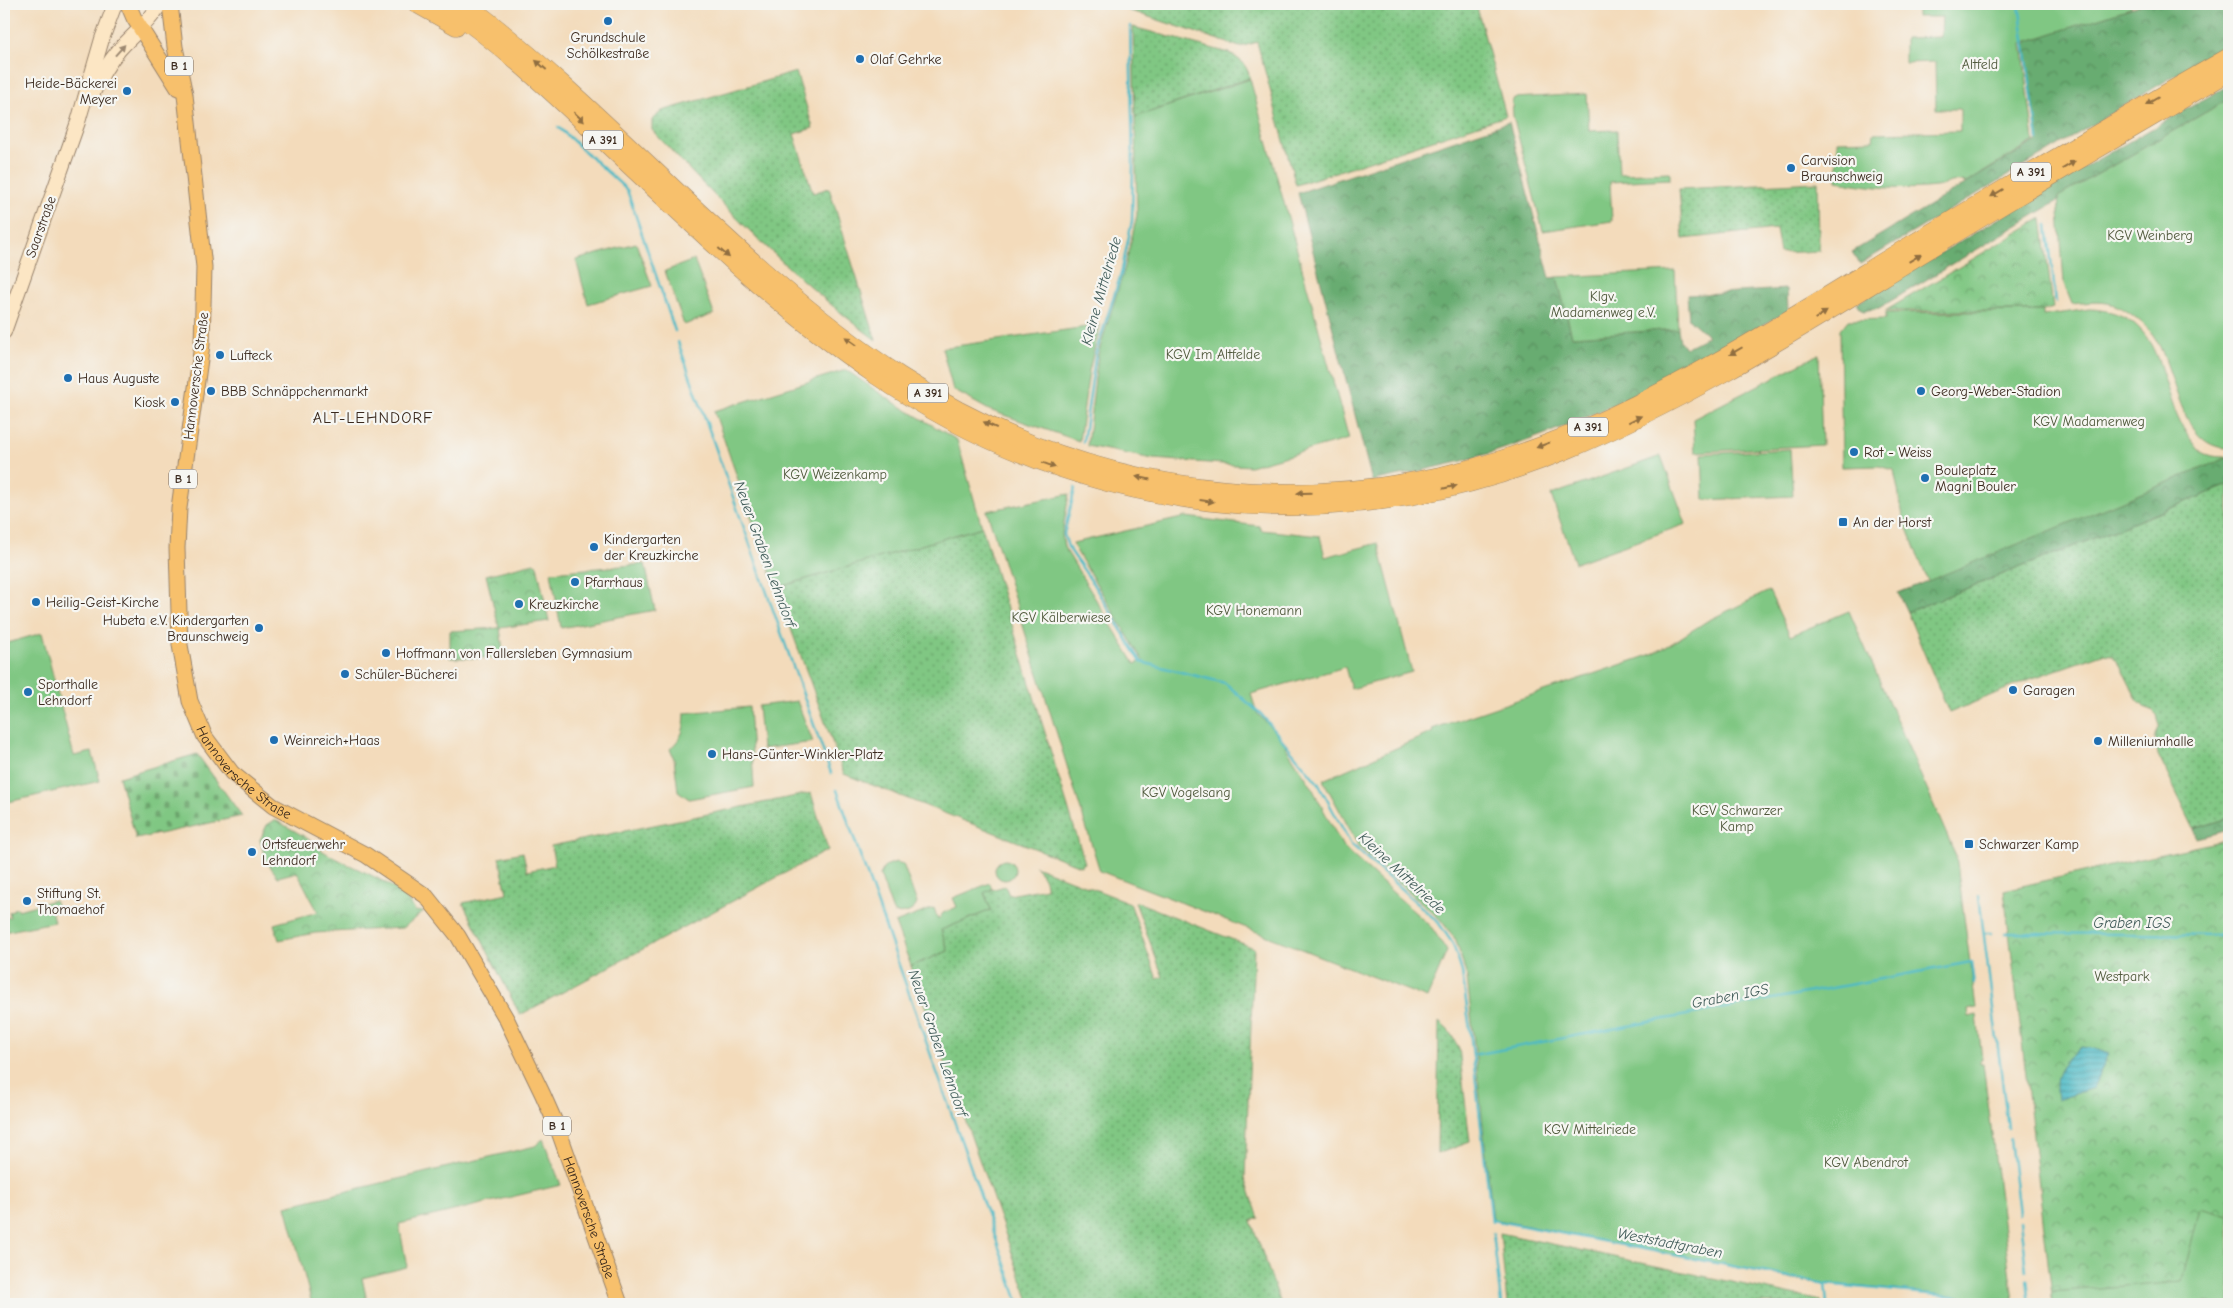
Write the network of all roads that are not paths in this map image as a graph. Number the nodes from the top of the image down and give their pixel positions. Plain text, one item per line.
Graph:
1 (115, 4) edge
2 (128, 4) edge
3 (160, 4) edge
4 (170, 4) edge
5 (417, 4) edge
6 (442, 4) edge
7 (466, 4) edge
8 (141, 29) junction
9 (2229, 57) edge
10 (94, 65) junction
11 (2229, 72) edge
12 (98, 83) junction
13 (543, 84) junction
14 (187, 120) junction
15 (78, 122) junction
16 (1872, 277) junction
17 (4, 332) edge
18 (1354, 497) junction
19 (620, 1304) edge

1 - 10 street, Saarstraße
2 - 8 main road, Hannoversche Straße / B 1
3 - 8 street, Saarstraße
4 - 14 main road, Hannoversche Straße / B 1
5 - 13 highway
6 - 13 highway, A 391
18 -> 7 highway, A 391
12 -> 8 street, Saarstraße
8 - 14 main road, Hannoversche Straße / B 1
9 -> 16 highway, A 391
10 - 12 street
10 - 15 street, Saarstraße
16 -> 11 highway, A 391
12 - 15 street, Saarstraße
13 -> 18 highway, A 391
14 - 19 main road, Hannoversche Straße / B 1
15 - 17 street, Saarstraße
16 - 18 highway, A 391

